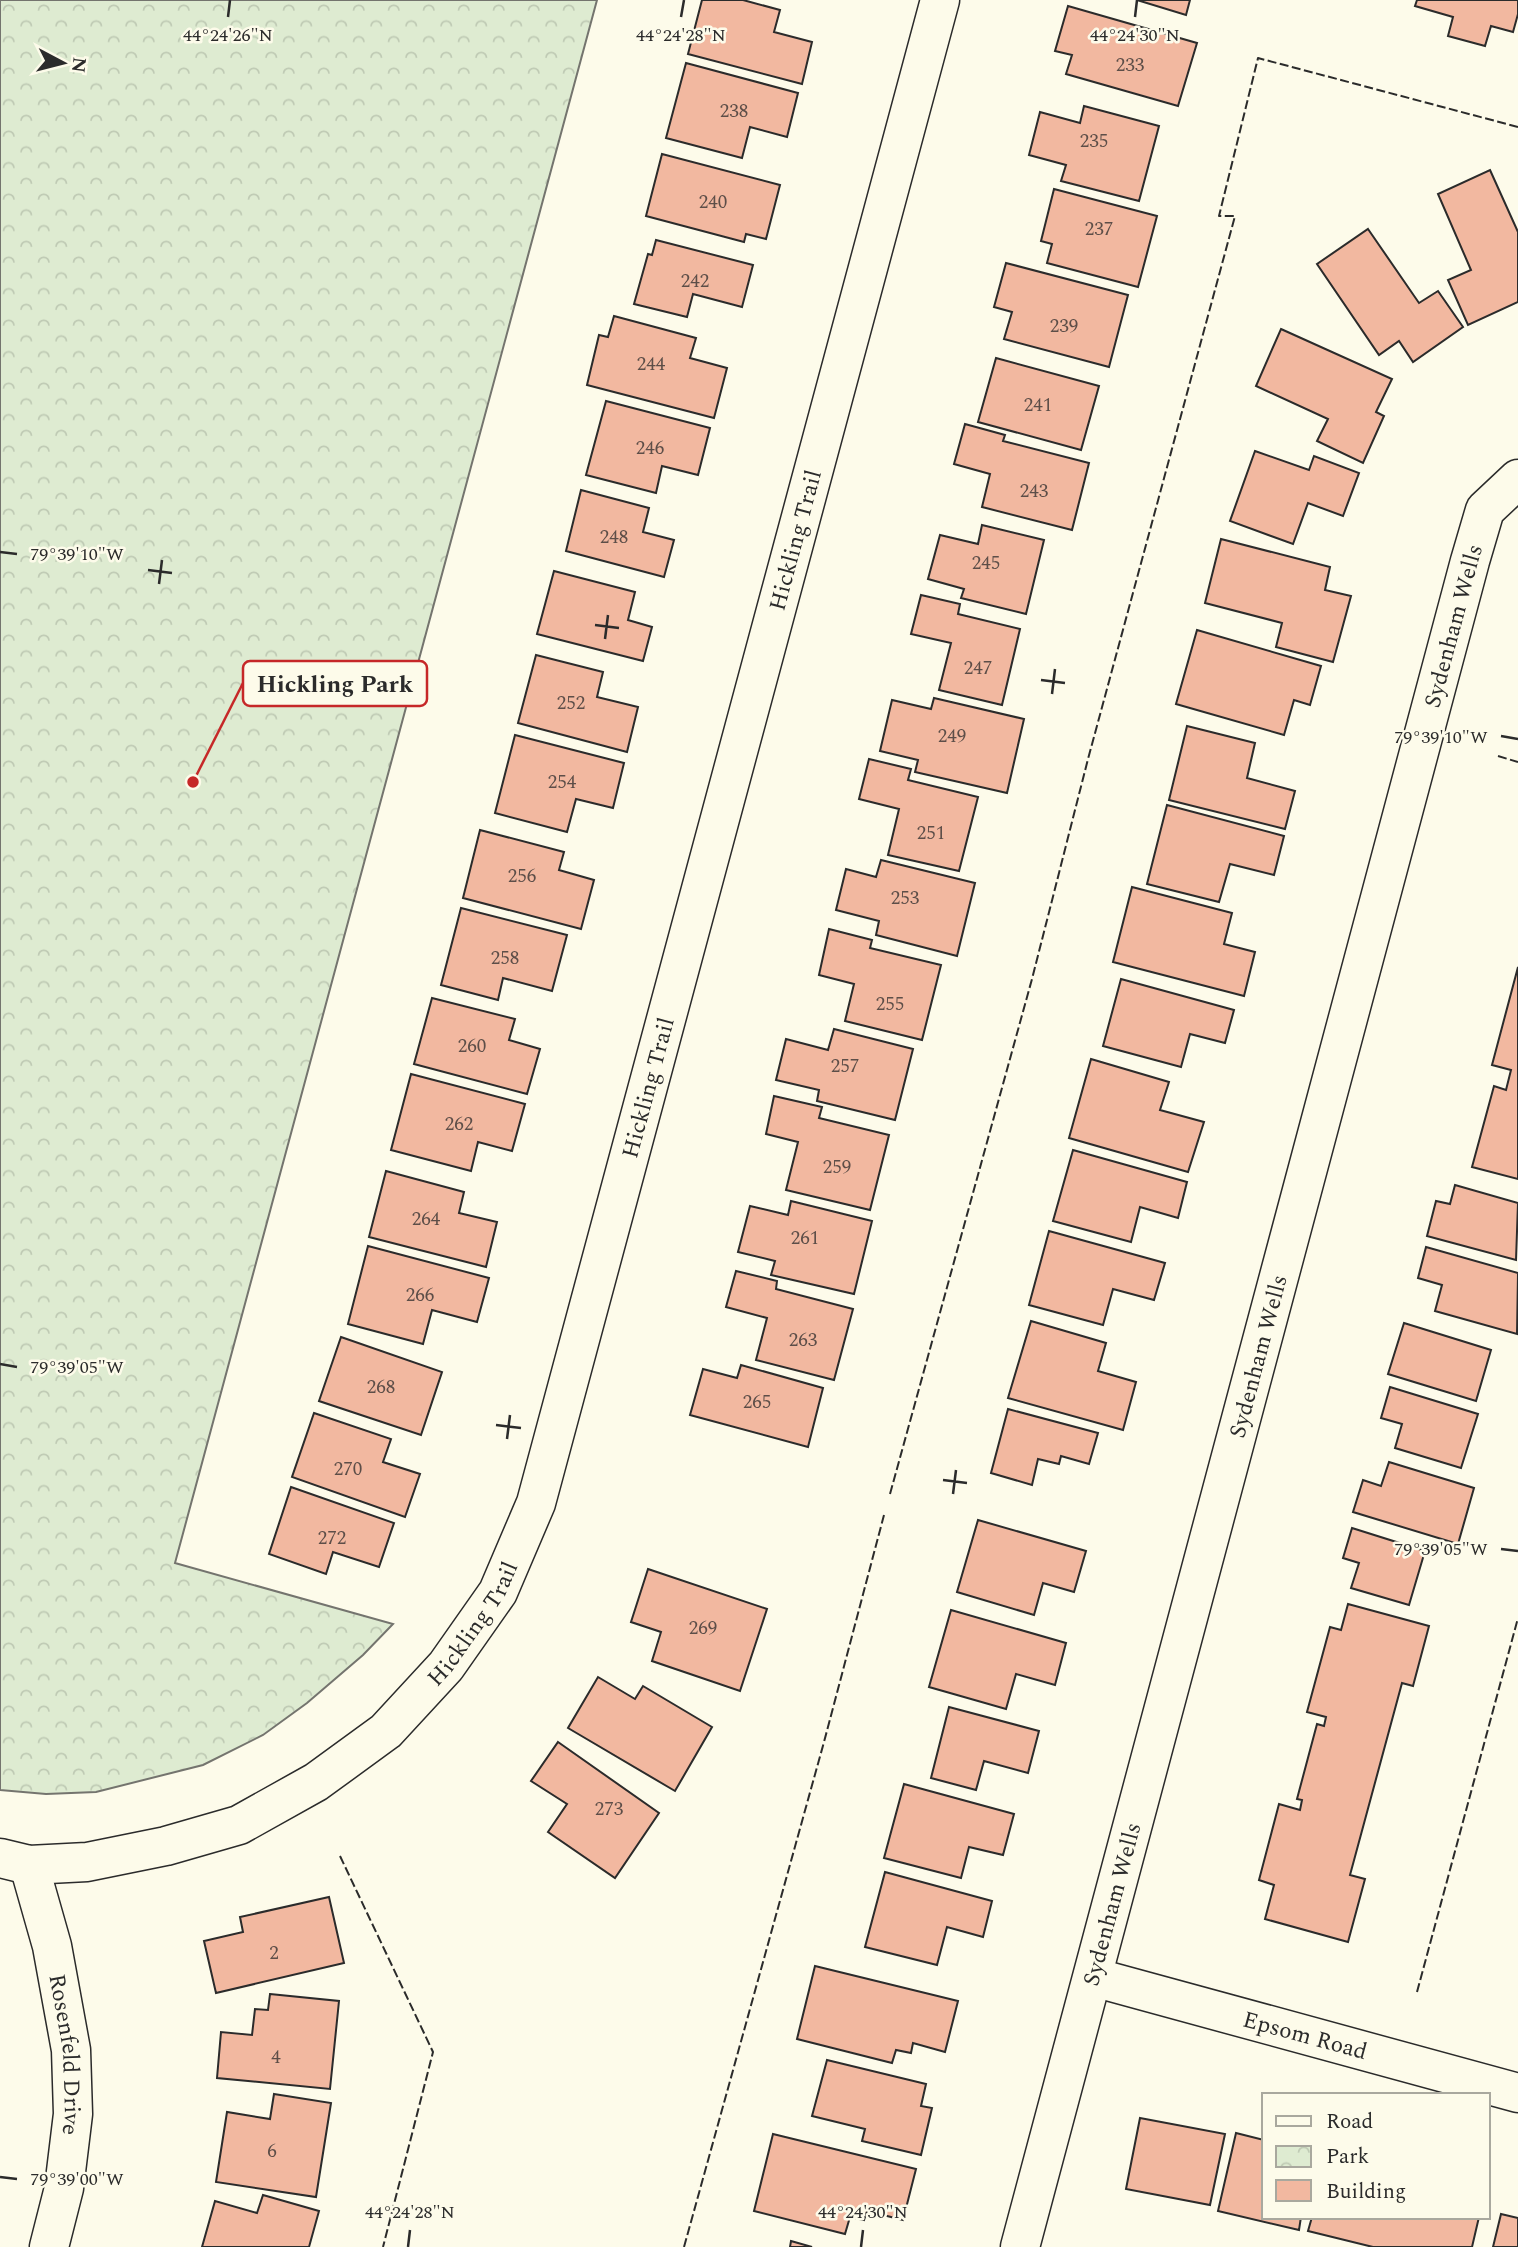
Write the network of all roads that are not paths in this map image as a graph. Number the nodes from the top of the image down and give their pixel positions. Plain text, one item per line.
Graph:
1 (940, 0) edge
2 (1518, 479) edge
3 (14, 1861) edge
4 (1093, 1977) junction
5 (1518, 2093) edge
6 (49, 2247) edge
7 (1020, 2247) edge

1 - 3 street, Hickling Trail
2 - 4 street, Sydenham Wells
3 - 6 street, Rosenfeld Drive
4 - 5 street, Epsom Road
4 - 7 street, Sydenham Wells

